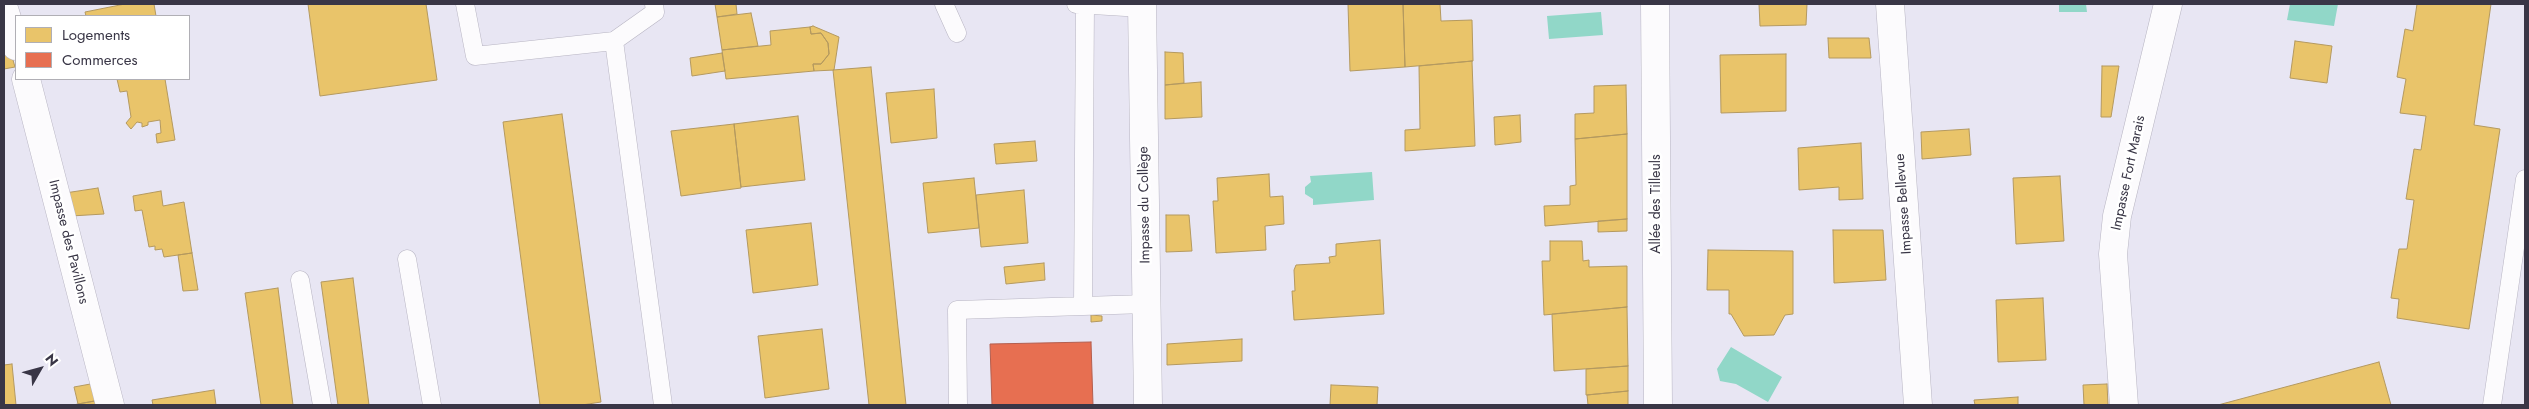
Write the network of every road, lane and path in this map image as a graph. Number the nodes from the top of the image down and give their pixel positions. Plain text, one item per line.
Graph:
1 (465, 4) edge
2 (654, 4) edge
3 (944, 4) edge
4 (1080, 4) edge
5 (1655, 4) edge
6 (1890, 4) edge
7 (2168, 4) edge
8 (1142, 6) edge
9 (4, 9) edge
10 (957, 34) dead end
11 (614, 41) junction
12 (15, 43) edge
13 (26, 80) edge
14 (2525, 179) edge
15 (407, 259) dead end
16 (300, 280) dead end
17 (1146, 304) junction
18 (1083, 306) junction
19 (110, 405) edge
20 (322, 405) edge
21 (432, 405) edge
22 (663, 405) edge
23 (958, 405) edge
24 (1148, 405) edge
25 (1658, 405) edge
26 (1918, 405) edge
27 (2124, 405) edge
28 (2492, 405) edge

1 - 11 lane
2 - 11 lane
3 - 10 lane
4 - 8 lane
4 - 18 lane
5 - 25 street, Allée des Tilleuls
6 - 26 street, Impasse Bellevue
7 - 27 street, Impasse Fort Marais
8 - 17 street, Impasse du Collège
9 - 12 street
11 - 22 lane
13 - 19 street, Impasse des Pavillons
14 - 28 lane
15 - 21 lane
16 - 20 lane
17 - 18 lane
17 - 24 street, Impasse du Collège
18 - 23 lane

